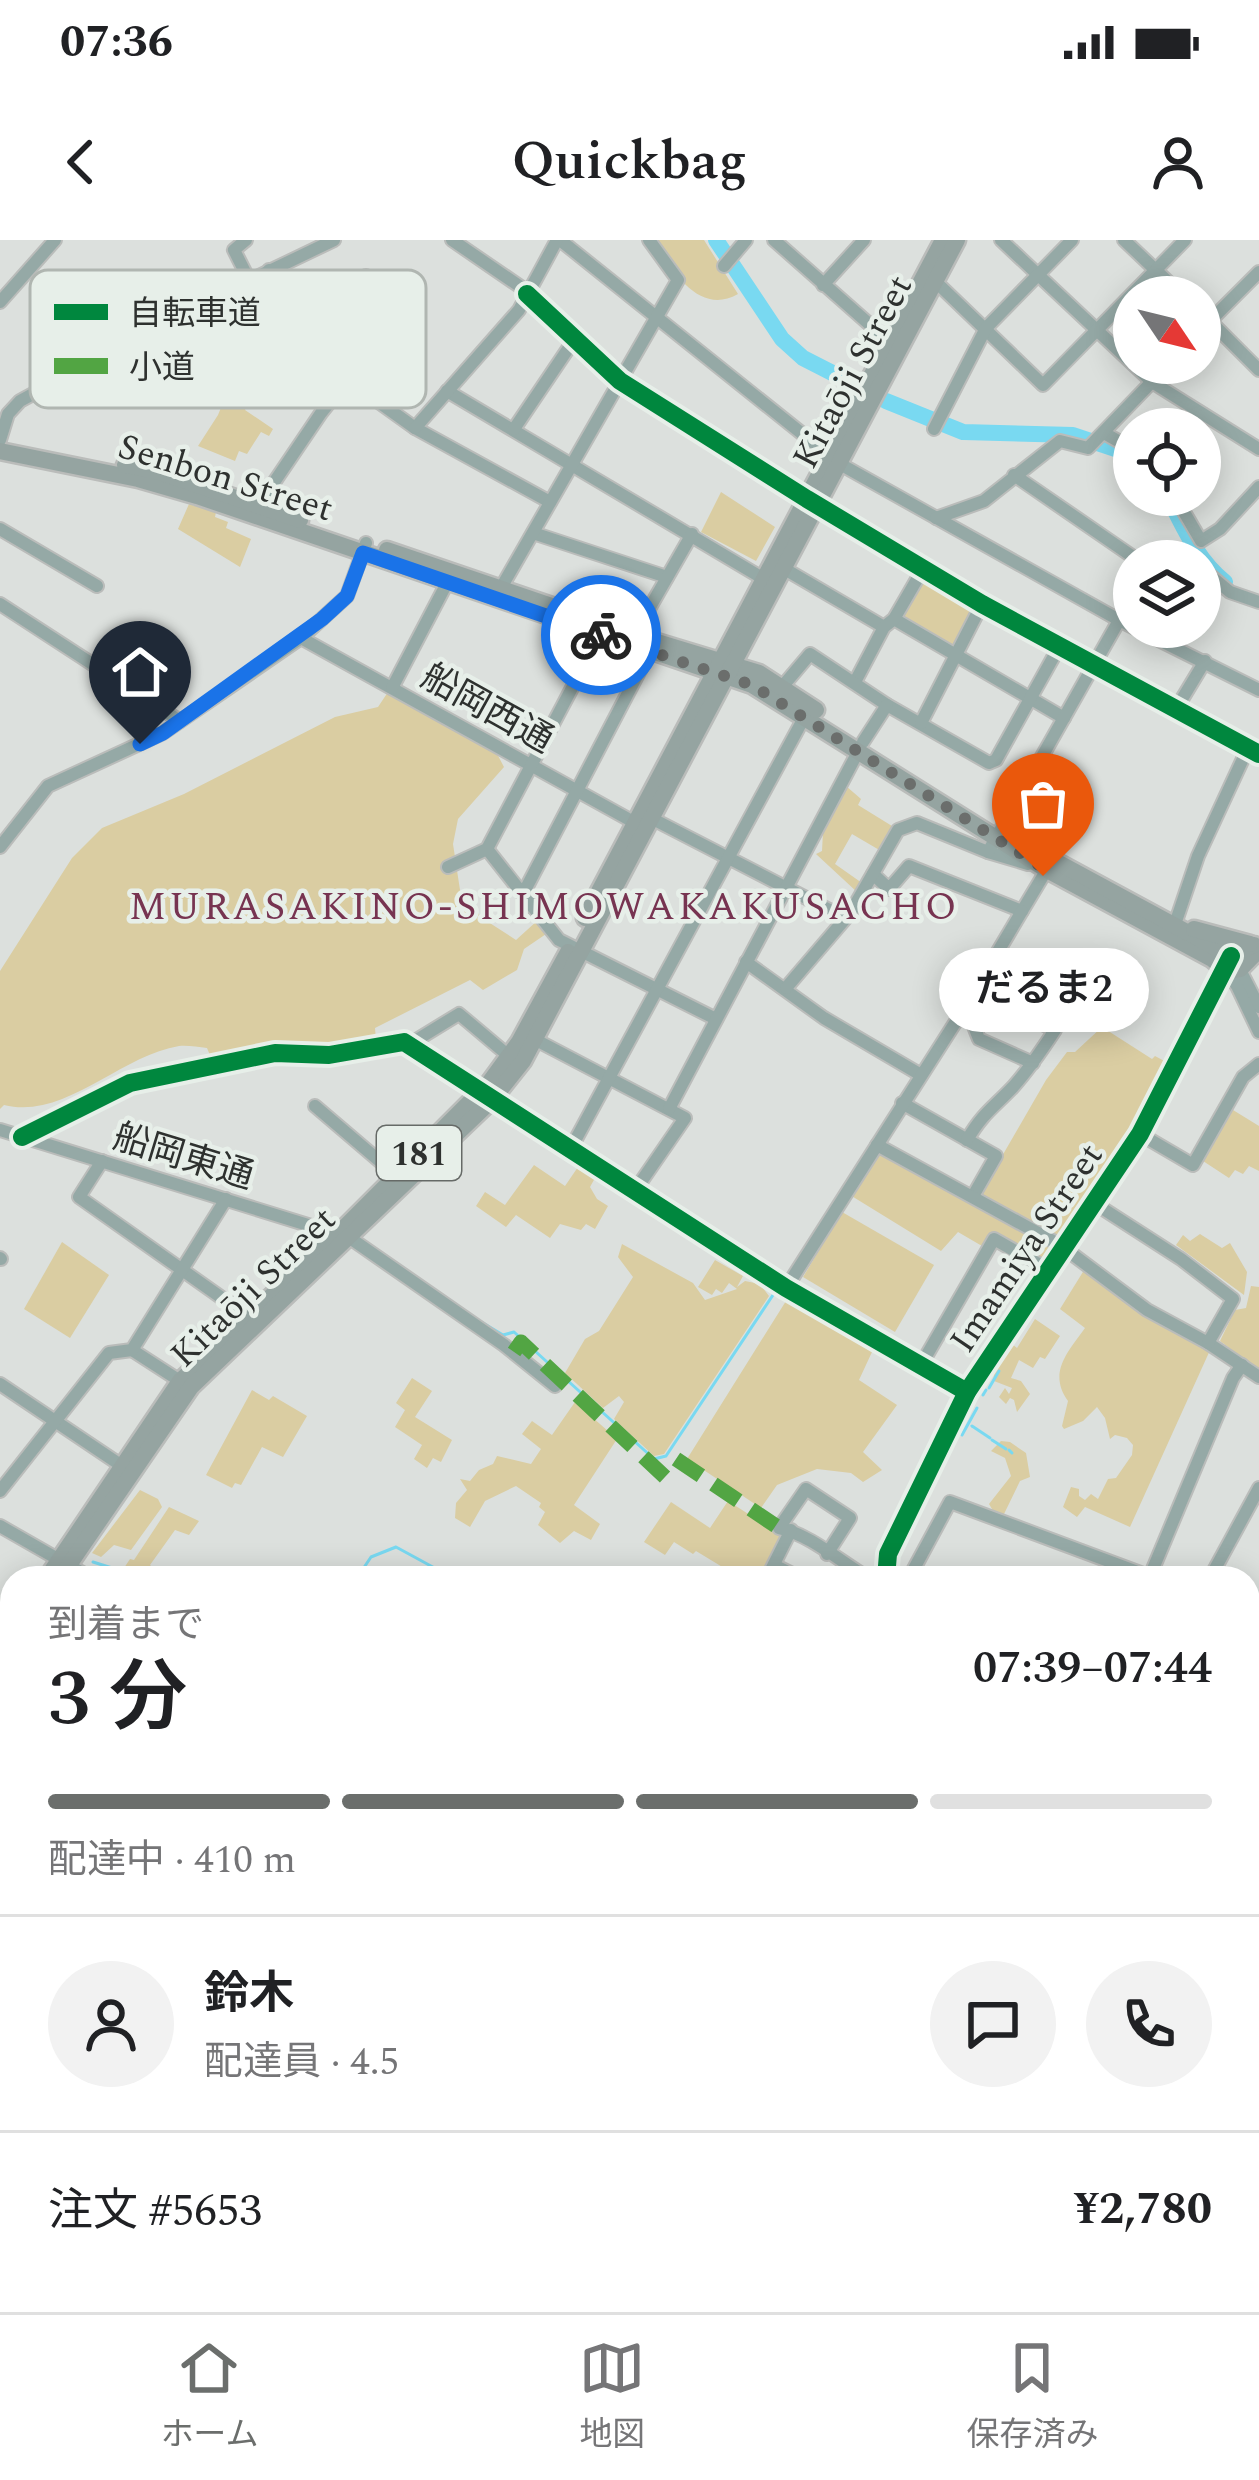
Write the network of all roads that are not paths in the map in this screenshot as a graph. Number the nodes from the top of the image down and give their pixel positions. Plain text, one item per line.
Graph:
1 (56, 240) edge
2 (247, 240) edge
3 (334, 240) edge
4 (452, 240) edge
5 (558, 240) edge
6 (649, 240) edge
7 (746, 240) edge
8 (774, 240) edge
9 (864, 240) edge
10 (944, 240) edge
11 (957, 240) edge
12 (1000, 240) edge
13 (1072, 240) edge
14 (1124, 240) edge
15 (1185, 240) edge
16 (727, 262) dead end
17 (244, 270) edge
18 (269, 270) edge
19 (1155, 270) junction
20 (1259, 272) edge
21 (1037, 275) junction
22 (1161, 276) edge
23 (935, 282) junction
24 (823, 285) junction
25 (528, 293) junction
26 (0, 302) edge
27 (1221, 305) edge
28 (657, 317) junction
29 (986, 328) junction
30 (1097, 331) junction
31 (1221, 337) edge
32 (574, 340) junction
33 (1113, 346) edge
34 (894, 347) junction
35 (1259, 370) edge
36 (620, 381) junction
37 (1150, 384) edge
38 (1155, 384) edge
39 (447, 391) junction
40 (30, 396) edge
41 (328, 408) edge
42 (387, 408) edge
43 (936, 424) dead end
44 (415, 428) junction
45 (514, 429) junction
46 (1098, 439) junction
47 (0, 441) edge
48 (1113, 444) edge
49 (1259, 449) edge
50 (0, 452) edge
51 (834, 460) junction
52 (573, 464) junction
53 (1014, 476) junction
54 (1259, 487) edge
55 (550, 502) junction
56 (812, 502) junction
57 (255, 510) junction
58 (935, 518) junction
59 (0, 529) edge
60 (533, 533) junction
61 (692, 534) junction
62 (1210, 540) edge
63 (1113, 543) edge
64 (365, 548) junction
65 (782, 568) junction
66 (923, 569) junction
67 (667, 577) junction
68 (764, 579) junction
69 (1221, 581) edge
70 (448, 583) junction
71 (97, 586) dead end
72 (501, 594) junction
73 (1259, 602) edge
74 (0, 604) edge
75 (982, 604) junction
76 (1113, 617) edge
77 (889, 623) junction
78 (1113, 630) edge
79 (600, 635) junction
80 (634, 635) junction
81 (301, 638) junction
82 (1059, 647) junction
83 (1178, 648) edge
84 (650, 651) junction
85 (958, 657) junction
86 (1205, 661) junction
87 (1093, 664) junction
88 (724, 668) junction
89 (855, 682) junction
90 (782, 687) junction
91 (392, 688) junction
92 (1259, 690) edge
93 (1030, 698) junction
94 (887, 704) junction
95 (1176, 709) junction
96 (805, 716) junction
97 (1064, 718) junction
98 (180, 721) junction
99 (921, 723) junction
100 (861, 746) junction
101 (1253, 751) edge
102 (531, 765) junction
103 (577, 790) junction
104 (643, 820) junction
105 (995, 839) junction
106 (0, 847) edge
107 (487, 849) junction
108 (729, 857) junction
109 (1050, 865) junction
110 (448, 867) dead end
111 (873, 874) junction
112 (786, 887) junction
113 (523, 894) junction
114 (1022, 911) junction
115 (843, 917) junction
116 (1172, 932) junction
117 (1257, 947) edge
118 (576, 948) junction
119 (746, 962) junction
120 (1232, 965) junction
121 (657, 988) junction
122 (786, 988) junction
123 (975, 992) junction
124 (1259, 1007) edge
125 (962, 1012) junction
126 (716, 1019) junction
127 (1259, 1032) edge
128 (536, 1040) junction
129 (410, 1043) junction
130 (509, 1058) junction
131 (1033, 1063) junction
132 (1259, 1064) edge
133 (920, 1076) junction
134 (609, 1078) junction
135 (487, 1096) junction
136 (902, 1102) junction
137 (314, 1106) dead end
138 (668, 1109) junction
139 (0, 1130) edge
140 (1140, 1134) junction
141 (22, 1137) junction
142 (968, 1140) junction
143 (877, 1145) junction
144 (570, 1150) junction
145 (101, 1161) junction
146 (397, 1176) junction
147 (634, 1192) junction
148 (973, 1196) junction
149 (226, 1199) junction
150 (1094, 1203) junction
151 (344, 1236) junction
152 (1064, 1248) junction
153 (1049, 1270) junction
154 (182, 1271) junction
155 (786, 1288) junction
156 (246, 1316) junction
157 (1208, 1342) junction
158 (132, 1349) junction
159 (921, 1365) junction
160 (1242, 1365) junction
161 (1259, 1377) edge
162 (180, 1381) junction
163 (0, 1384) edge
164 (555, 1387) dead end
165 (968, 1392) junction
166 (55, 1422) junction
167 (127, 1469) junction
168 (1259, 1488) edge
169 (0, 1491) edge
170 (0, 1526) edge
171 (790, 1530) junction
172 (827, 1554) junction
173 (61, 1566) edge
174 (64, 1566) edge
175 (774, 1566) edge
176 (842, 1566) edge
177 (887, 1566) edge
178 (915, 1566) edge
179 (1122, 1566) edge
180 (1156, 1566) edge
181 (1217, 1566) edge

1 - 26 street
2 - 17 street
3 - 18 street
4 - 25 street
5 - 25 street
5 - 28 street
6 - 28 street
7 - 16 street
8 - 24 street
9 - 24 street
10 - 34 main road, Kitaōji Street / 181
11 - 23 main road, Kitaōji Street / 181
12 - 21 street
13 - 21 street
14 - 19 street
15 - 19 street
19 - 22 street
19 - 30 street
20 - 27 street
21 - 29 street
21 - 30 street
23 - 29 street
23 - 34 main road, Kitaōji Street / 181
24 - 34 street
25 - 32 street
25 - 39 street
28 - 36 street
28 - 51 street
29 - 30 street
29 - 43 street
30 - 33 street
31 - 35 street
32 - 36 street
32 - 45 street
34 - 51 main road, Kitaōji Street / 181
36 - 52 street
36 - 56 street
37 - 46 street
38 - 49 street
39 - 44 street
39 - 45 street
40 - 47 street
41 - 57 street
42 - 44 street
44 - 55 street
45 - 52 street
46 - 48 street
46 - 53 street
47 - 57 main road, Senbon Street
50 - 57 main road, Senbon Street
51 - 56 main road, Kitaōji Street / 181
51 - 58 street
52 - 55 street
52 - 61 street
53 - 58 street
53 - 63 street
54 - 62 street
55 - 60 street
56 - 65 main road, Kitaōji Street / 181
56 - 66 street
56 - 68 main road, Kitaōji Street / 181
57 - 64 main road, Senbon Street
58 - 76 street
59 - 71 street
60 - 67 street
60 - 72 street
61 - 67 street
61 - 68 street
64 - 70 main road, Senbon Street
64 - 72 main road, Senbon Street
64 - 81 street
65 - 77 street
65 - 88 main road, Kitaōji Street / 181
66 - 75 street
66 - 77 street
67 - 80 street
68 - 88 main road, Kitaōji Street / 181
69 - 73 street
70 - 72 main road, Senbon Street
70 - 91 street
72 - 79 main road, Senbon Street
72 - 80 main road, Senbon Street
74 - 98 street
75 - 82 street
75 - 85 street
77 - 85 street
77 - 89 street
78 - 87 street
79 - 84 main road, Senbon Street
79 - 102 street
80 - 88 main road, Senbon Street
81 - 91 street, 船岡西通
81 - 98 street
82 - 87 street
82 - 93 street
83 - 86 street
84 - 88 main road, Senbon Street
84 - 103 street
85 - 93 street
85 - 99 street
86 - 92 street
86 - 95 street
87 - 95 street
87 - 97 street
88 - 90 main road, Senbon Street
88 - 96 main road, Senbon Street
88 - 104 main road, Kitaōji Street / 181
89 - 90 street
89 - 94 street
90 - 100 main road, Senbon Street
91 - 102 street, 船岡西通
93 - 97 street
93 - 99 street
94 - 99 street
94 - 100 street
95 - 101 street
96 - 100 main road, Senbon Street
96 - 108 street
97 - 105 street
98 - 106 street
100 - 105 main road, Senbon Street
100 - 112 street
101 - 116 street
102 - 103 street, 船岡西通
102 - 107 street
103 - 104 street, 船岡西通
103 - 113 street
104 - 108 street, 船岡西通
104 - 118 main road, Kitaōji Street / 181
105 - 109 main road, Senbon Street
105 - 109 street
105 - 111 street
107 - 110 street
107 - 113 street
108 - 112 street, 船岡西通
108 - 121 street
109 - 114 street
109 - 116 main road, Senbon Street
111 - 114 street
111 - 115 street
112 - 115 street, 船岡西通
112 - 119 street
113 - 118 street
114 - 123 street
115 - 122 street
116 - 117 main road
116 - 120 main road, Senbon Street
117 - 120 main road
118 - 121 street
118 - 128 main road, Kitaōji Street / 181
118 - 130 main road, Kitaōji Street / 181
119 - 122 street
119 - 126 street
120 - 124 street
120 - 127 street
120 - 140 street, Imamiya Street
121 - 126 street
121 - 134 street
122 - 133 street
123 - 125 street
123 - 131 street
125 - 131 street
125 - 133 street
126 - 138 street
128 - 134 street
128 - 135 main road, Kitaōji Street / 181
129 - 130 street
129 - 135 street
129 - 141 street
130 - 135 main road, Kitaōji Street / 181
131 - 142 street
132 - 140 street
133 - 136 street
134 - 138 street
134 - 144 street
135 - 144 street
135 - 146 main road, Kitaōji Street / 181
135 - 151 main road, Kitaōji Street / 181
136 - 142 street
136 - 143 street
137 - 146 street
138 - 147 street
139 - 141 street, 船岡東通
140 - 150 street, Imamiya Street
141 - 145 street, 船岡東通
142 - 148 street
143 - 148 street
143 - 155 street
144 - 147 street
145 - 149 street, 船岡東通
145 - 154 street
146 - 151 main road, Kitaōji Street / 181
147 - 155 street
148 - 152 street
149 - 151 street, 船岡東通
149 - 154 street
150 - 152 street, Imamiya Street
150 - 157 street
151 - 156 main road, Kitaōji Street / 181
151 - 164 street, 船岡東通
151 - 167 main road, Kitaōji Street / 181
152 - 153 street, Imamiya Street
152 - 157 street
153 - 159 street
153 - 165 street, Imamiya Street
154 - 156 street
154 - 158 street
155 - 159 street
156 - 162 main road, Kitaōji Street / 181
157 - 160 street
158 - 162 street
158 - 166 street
159 - 165 street
160 - 161 street
160 - 180 street
162 - 167 main road, Kitaōji Street / 181
163 - 166 street
165 - 177 street, Imamiya Street
166 - 167 street
166 - 169 street
167 - 174 main road, Kitaōji Street / 181
168 - 181 street
170 - 173 street
171 - 172 street
171 - 172 street
171 - 175 street
172 - 176 street
178 - 179 street

